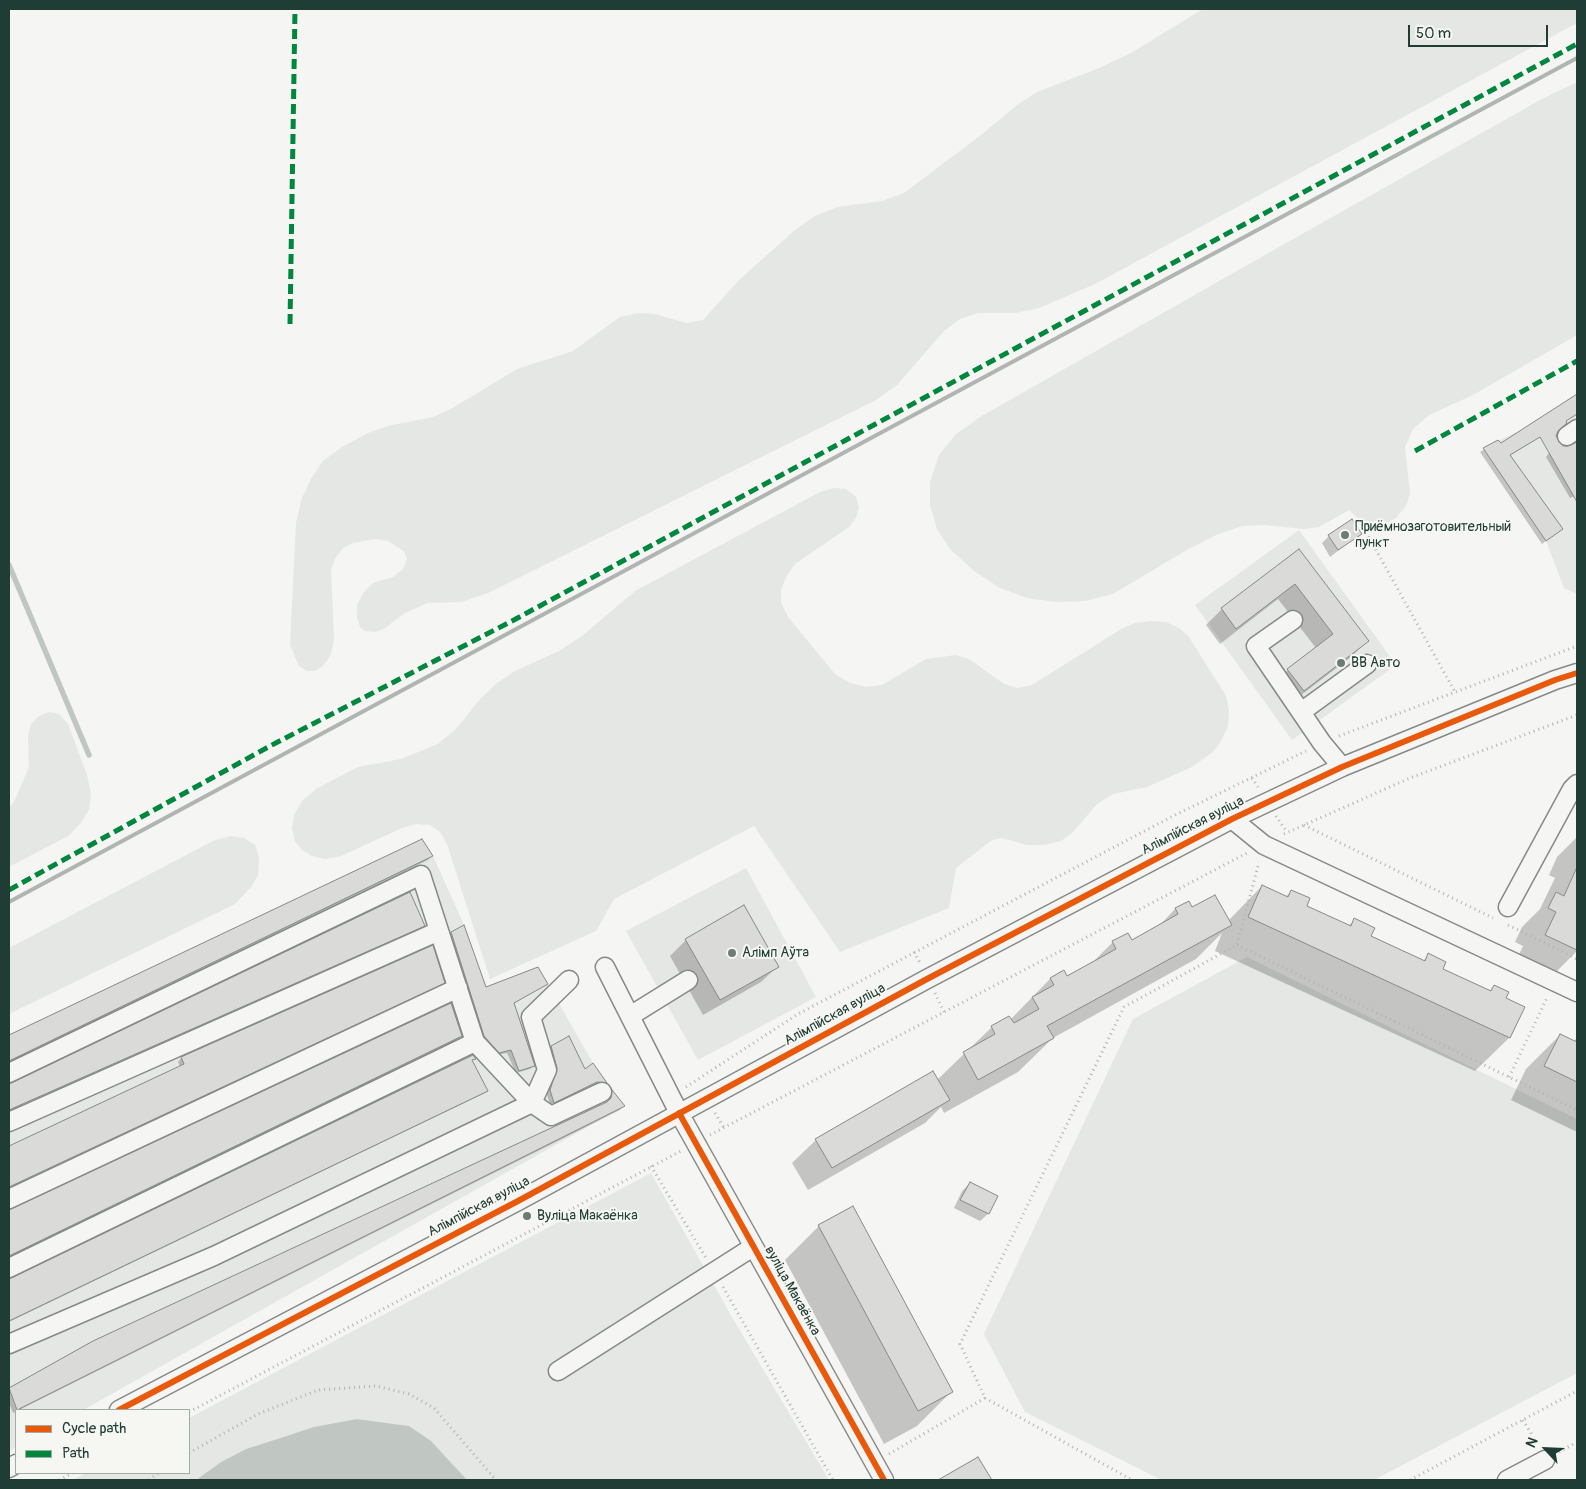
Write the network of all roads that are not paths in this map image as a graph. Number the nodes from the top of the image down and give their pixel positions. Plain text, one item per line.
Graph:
1 (1293, 620) dead end
2 (1368, 664) dead end
3 (1577, 673) edge
4 (1301, 712) junction
5 (1342, 768) junction
6 (1577, 784) edge
7 (1232, 819) junction
8 (1504, 917) road end
9 (439, 931) junction
10 (605, 967) dead end
11 (569, 980) dead end
12 (688, 980) dead end
13 (458, 988) junction
14 (1577, 992) edge
15 (630, 1016) junction
16 (475, 1042) junction
17 (9, 1073) edge
18 (602, 1092) dead end
19 (532, 1103) junction
20 (680, 1113) junction
21 (9, 1122) edge
22 (9, 1199) edge
23 (753, 1246) junction
24 (9, 1268) edge
25 (9, 1344) edge
26 (558, 1371) dead end
27 (121, 1409) edge
28 (1545, 1460) road end
29 (884, 1480) edge
30 (1507, 1480) edge

1 - 4 street
2 - 4 street
3 - 5 street, Алімпійская вуліца
4 - 5 street
5 - 7 street, Алімпійская вуліца
6 - 8 street
7 - 14 street
7 - 20 street, Алімпійская вуліца
9 - 13 street
9 - 17 street
9 - 21 street
10 - 15 street, вуліца Макаёнка
11 - 19 street
12 - 15 street
13 - 16 street
13 - 22 street
15 - 20 street, вуліца Макаёнка
16 - 19 street
16 - 24 street
18 - 19 street
19 - 25 street
20 - 23 street, вуліца Макаёнка
20 - 27 street, Алімпійская вуліца
23 - 26 street
23 - 29 street, вуліца Макаёнка
28 - 30 street

